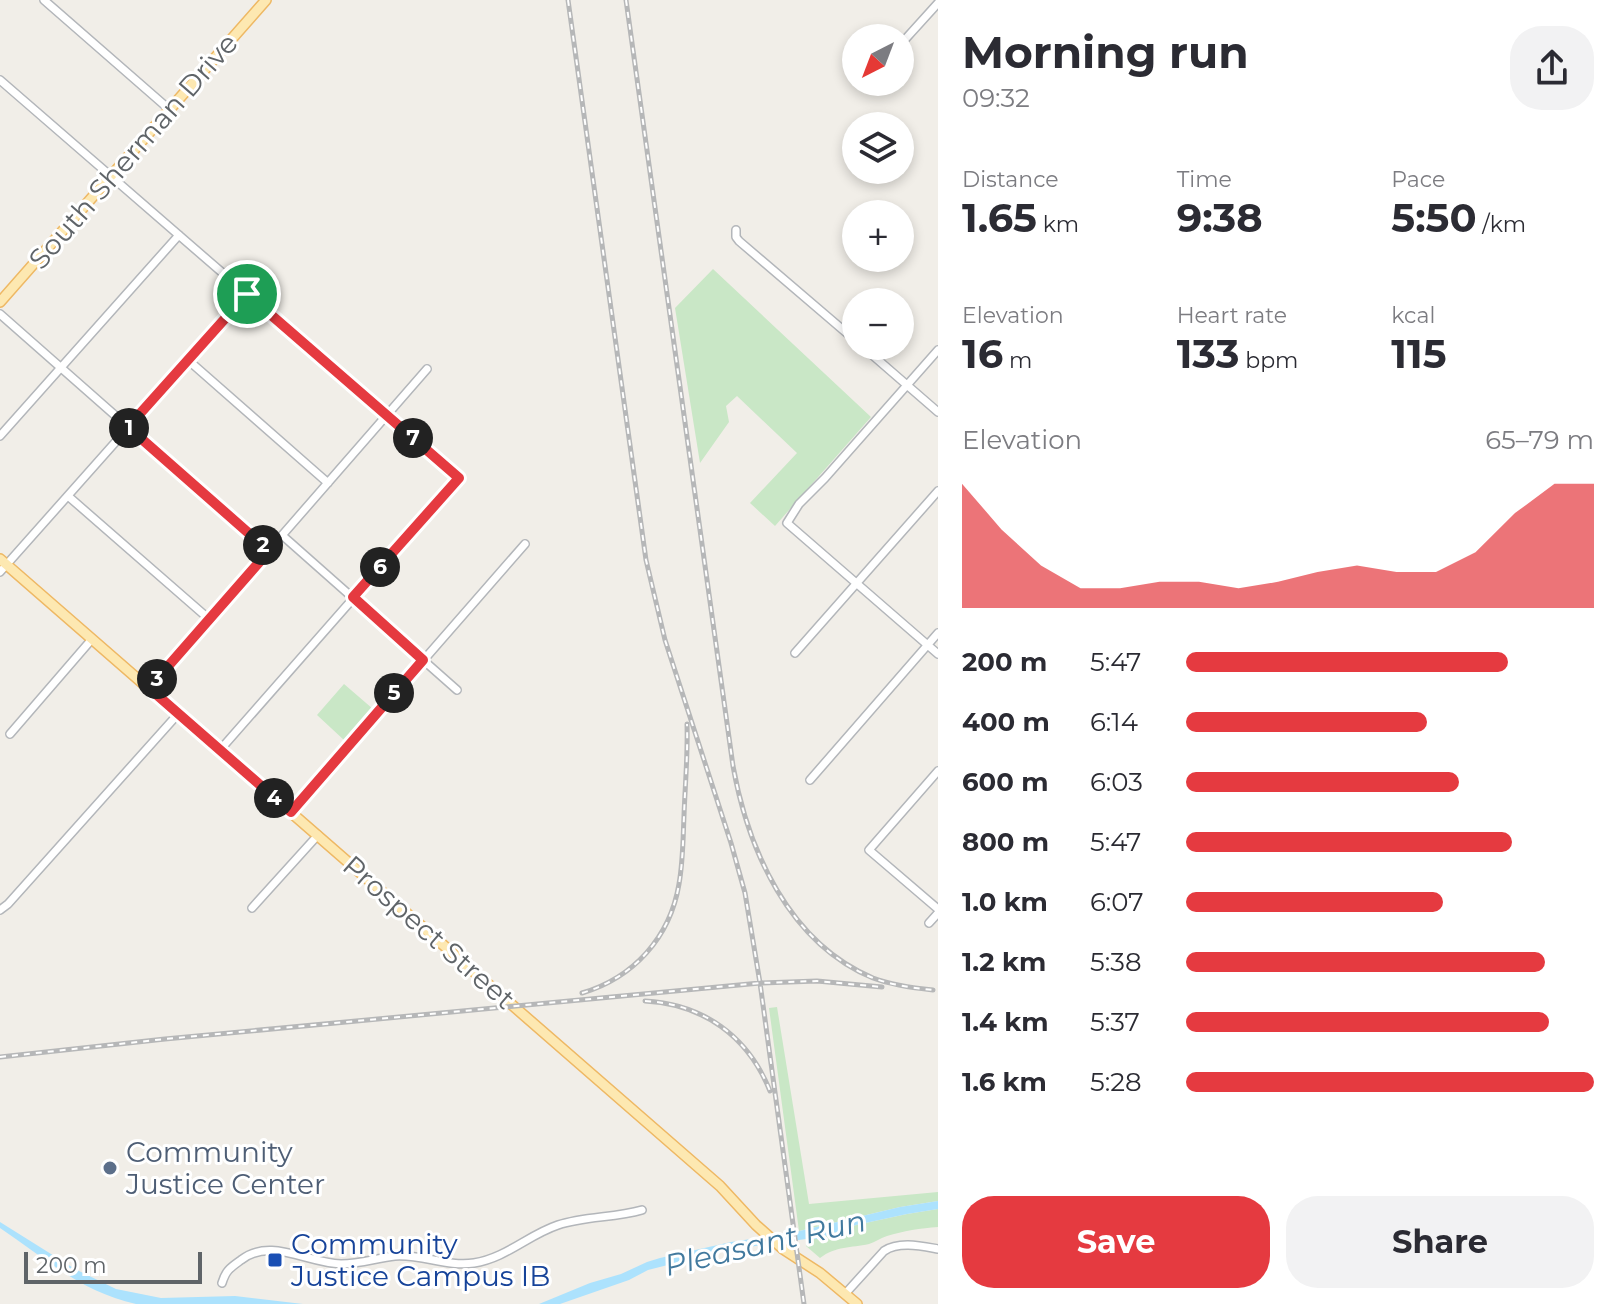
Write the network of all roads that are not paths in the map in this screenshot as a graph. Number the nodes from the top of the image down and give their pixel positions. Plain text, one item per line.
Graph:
1 (44, 0) edge
2 (266, 0) edge
3 (938, 3) edge
4 (914, 30) edge
5 (0, 80) edge
6 (170, 110) junction
7 (111, 177) junction
8 (736, 230) dead end
9 (179, 235) junction
10 (247, 294) junction
11 (0, 302) edge
12 (0, 314) edge
13 (842, 329) edge
14 (938, 350) edge
15 (188, 360) junction
16 (878, 360) edge
17 (61, 368) junction
18 (427, 369) dead end
19 (907, 385) junction
20 (938, 412) edge
21 (387, 415) junction
22 (128, 427) junction
23 (0, 436) edge
24 (328, 483) junction
25 (938, 491) edge
26 (68, 496) junction
27 (283, 536) junction
28 (525, 544) dead end
29 (269, 551) junction
30 (2, 565) edge
31 (856, 583) junction
32 (353, 597) junction
33 (209, 619) junction
34 (938, 633) edge
35 (92, 639) junction
36 (928, 645) junction
37 (795, 653) dead end
38 (938, 654) edge
39 (423, 660) junction
40 (149, 688) junction
41 (457, 690) dead end
42 (178, 714) junction
43 (10, 734) dead end
44 (220, 750) junction
45 (938, 771) edge
46 (810, 780) dead end
47 (291, 812) junction
48 (318, 835) junction
49 (252, 908) dead end
50 (0, 910) edge
51 (938, 911) edge
52 (929, 923) dead end
53 (642, 1210) dead end
54 (938, 1249) edge
55 (222, 1283) dead end
56 (845, 1294) junction
57 (857, 1304) edge

1 - 6 street
2 - 6 main road, South Sherman Drive
3 - 4 street
5 - 7 street
6 - 7 main road, South Sherman Drive
7 - 9 street
7 - 11 main road, South Sherman Drive
8 - 13 street
9 - 10 street
9 - 17 street
10 - 15 street
10 - 21 street
12 - 17 street
14 - 19 street
15 - 22 street
15 - 24 street
16 - 19 street
17 - 22 street
17 - 23 street
18 - 21 street
19 - 20 street
19 - 31 street
21 - 24 street
21 - 32 street
22 - 26 street
22 - 29 street
24 - 27 street
25 - 31 street
26 - 30 street
26 - 33 street
27 - 29 street
27 - 32 street
28 - 39 street
29 - 33 street
30 - 35 main road, Prospect Street
31 - 36 street
31 - 37 street
32 - 39 street
32 - 44 street
33 - 40 street
34 - 36 street
35 - 40 main road, Prospect Street
35 - 43 street
36 - 38 street
36 - 46 street
39 - 41 street
39 - 47 street
40 - 42 main road, Prospect Street
42 - 44 main road, Prospect Street
42 - 50 street
44 - 47 main road, Prospect Street
45 - 51 street
47 - 48 main road, Prospect Street
48 - 49 street
48 - 56 main road, Prospect Street
51 - 52 street
53 - 55 street
54 - 56 street
56 - 57 main road, Prospect Street

